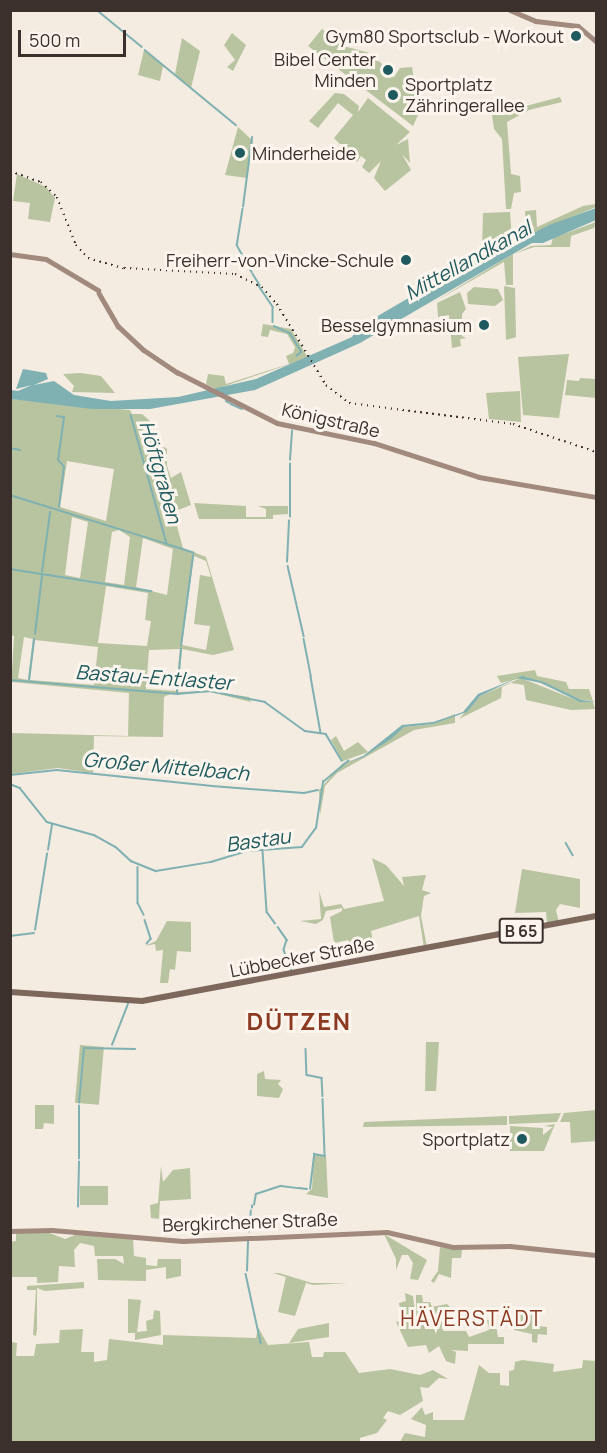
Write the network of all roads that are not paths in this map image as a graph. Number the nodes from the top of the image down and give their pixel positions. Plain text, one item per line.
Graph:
1 (510, 10) edge
2 (597, 42) edge
3 (10, 255) edge
4 (597, 496) edge
5 (597, 916) edge
6 (10, 992) edge
7 (10, 1232) edge
8 (597, 1255) edge

1 - 2 main road
3 - 4 main road, Königstraße
5 - 6 main road, Lübbecker Straße / B 65
7 - 8 main road, Bergkirchener Straße

